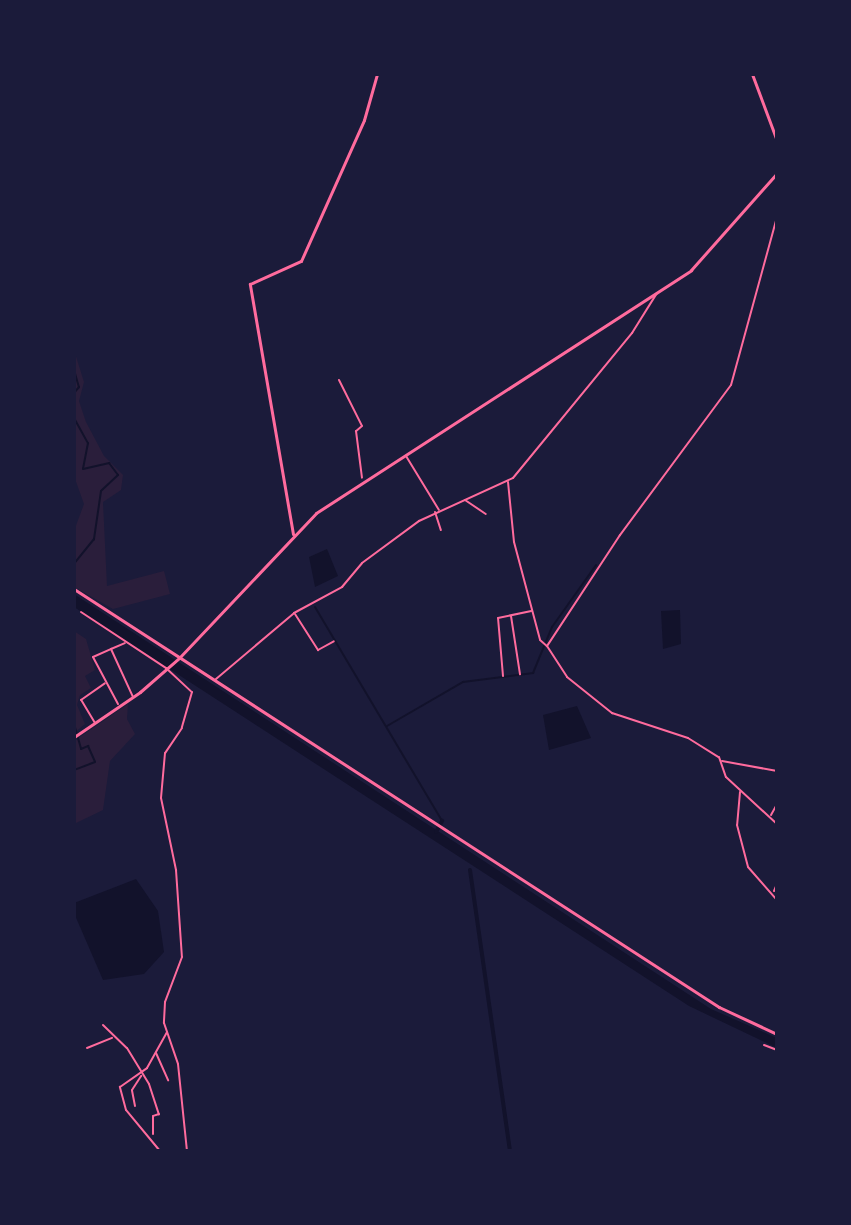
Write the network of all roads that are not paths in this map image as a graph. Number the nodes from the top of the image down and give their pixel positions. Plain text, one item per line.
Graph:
1 (377, 74) edge
2 (752, 74) edge
3 (777, 141) edge
4 (777, 173) edge
5 (777, 217) edge
6 (657, 292) junction
7 (339, 380) dead end
8 (405, 454) junction
9 (362, 478) junction
10 (507, 481) junction
11 (465, 499) junction
12 (437, 511) junction
13 (486, 514) dead end
14 (441, 530) dead end
15 (293, 534) junction
16 (74, 589) edge
17 (532, 610) junction
18 (81, 612) dead end
19 (294, 613) junction
20 (511, 614) junction
21 (334, 641) dead end
22 (126, 642) junction
23 (545, 645) junction
24 (111, 649) junction
25 (177, 659) junction
26 (166, 668) junction
27 (520, 674) dead end
28 (503, 676) dead end
29 (216, 680) junction
30 (106, 682) junction
31 (133, 698) junction
32 (120, 706) junction
33 (95, 723) junction
34 (74, 737) edge
35 (722, 761) junction
36 (777, 771) edge
37 (741, 791) junction
38 (777, 804) edge
39 (771, 816) junction
40 (777, 824) edge
41 (777, 884) edge
42 (773, 892) junction
43 (777, 900) edge
44 (103, 1025) dead end
45 (167, 1032) junction
46 (777, 1034) edge
47 (112, 1038) junction
48 (764, 1045) dead end
49 (87, 1048) dead end
50 (777, 1050) edge
51 (156, 1053) junction
52 (141, 1074) junction
53 (168, 1080) dead end
54 (135, 1106) dead end
55 (152, 1136) junction
56 (160, 1151) edge
57 (187, 1151) edge

1 - 15 main road
2 - 3 main road
4 - 6 main road
5 - 23 street
6 - 8 main road
6 - 10 street
7 - 9 street
8 - 9 main road
8 - 12 street
9 - 15 main road
10 - 11 street
10 - 17 street
11 - 12 street
11 - 13 street
12 - 14 street
12 - 19 street
15 - 25 main road
16 - 25 main road
17 - 20 street
17 - 23 street
18 - 22 street
19 - 21 street
19 - 29 street
20 - 27 street
20 - 28 street
22 - 24 street
22 - 26 street
23 - 35 street
24 - 30 street
24 - 31 street
25 - 26 main road
25 - 29 main road
26 - 31 main road
26 - 45 street
29 - 46 main road
30 - 32 street
30 - 33 street
31 - 32 main road
32 - 33 main road
33 - 34 main road
35 - 36 street
35 - 37 street
37 - 39 street
37 - 42 street
38 - 39 street
39 - 40 street
41 - 42 street
42 - 43 street
44 - 47 street
45 - 51 street
45 - 57 street
47 - 49 street
47 - 52 street
48 - 50 street
51 - 52 street
51 - 53 street
52 - 54 street
52 - 55 street
52 - 55 street
55 - 56 street

